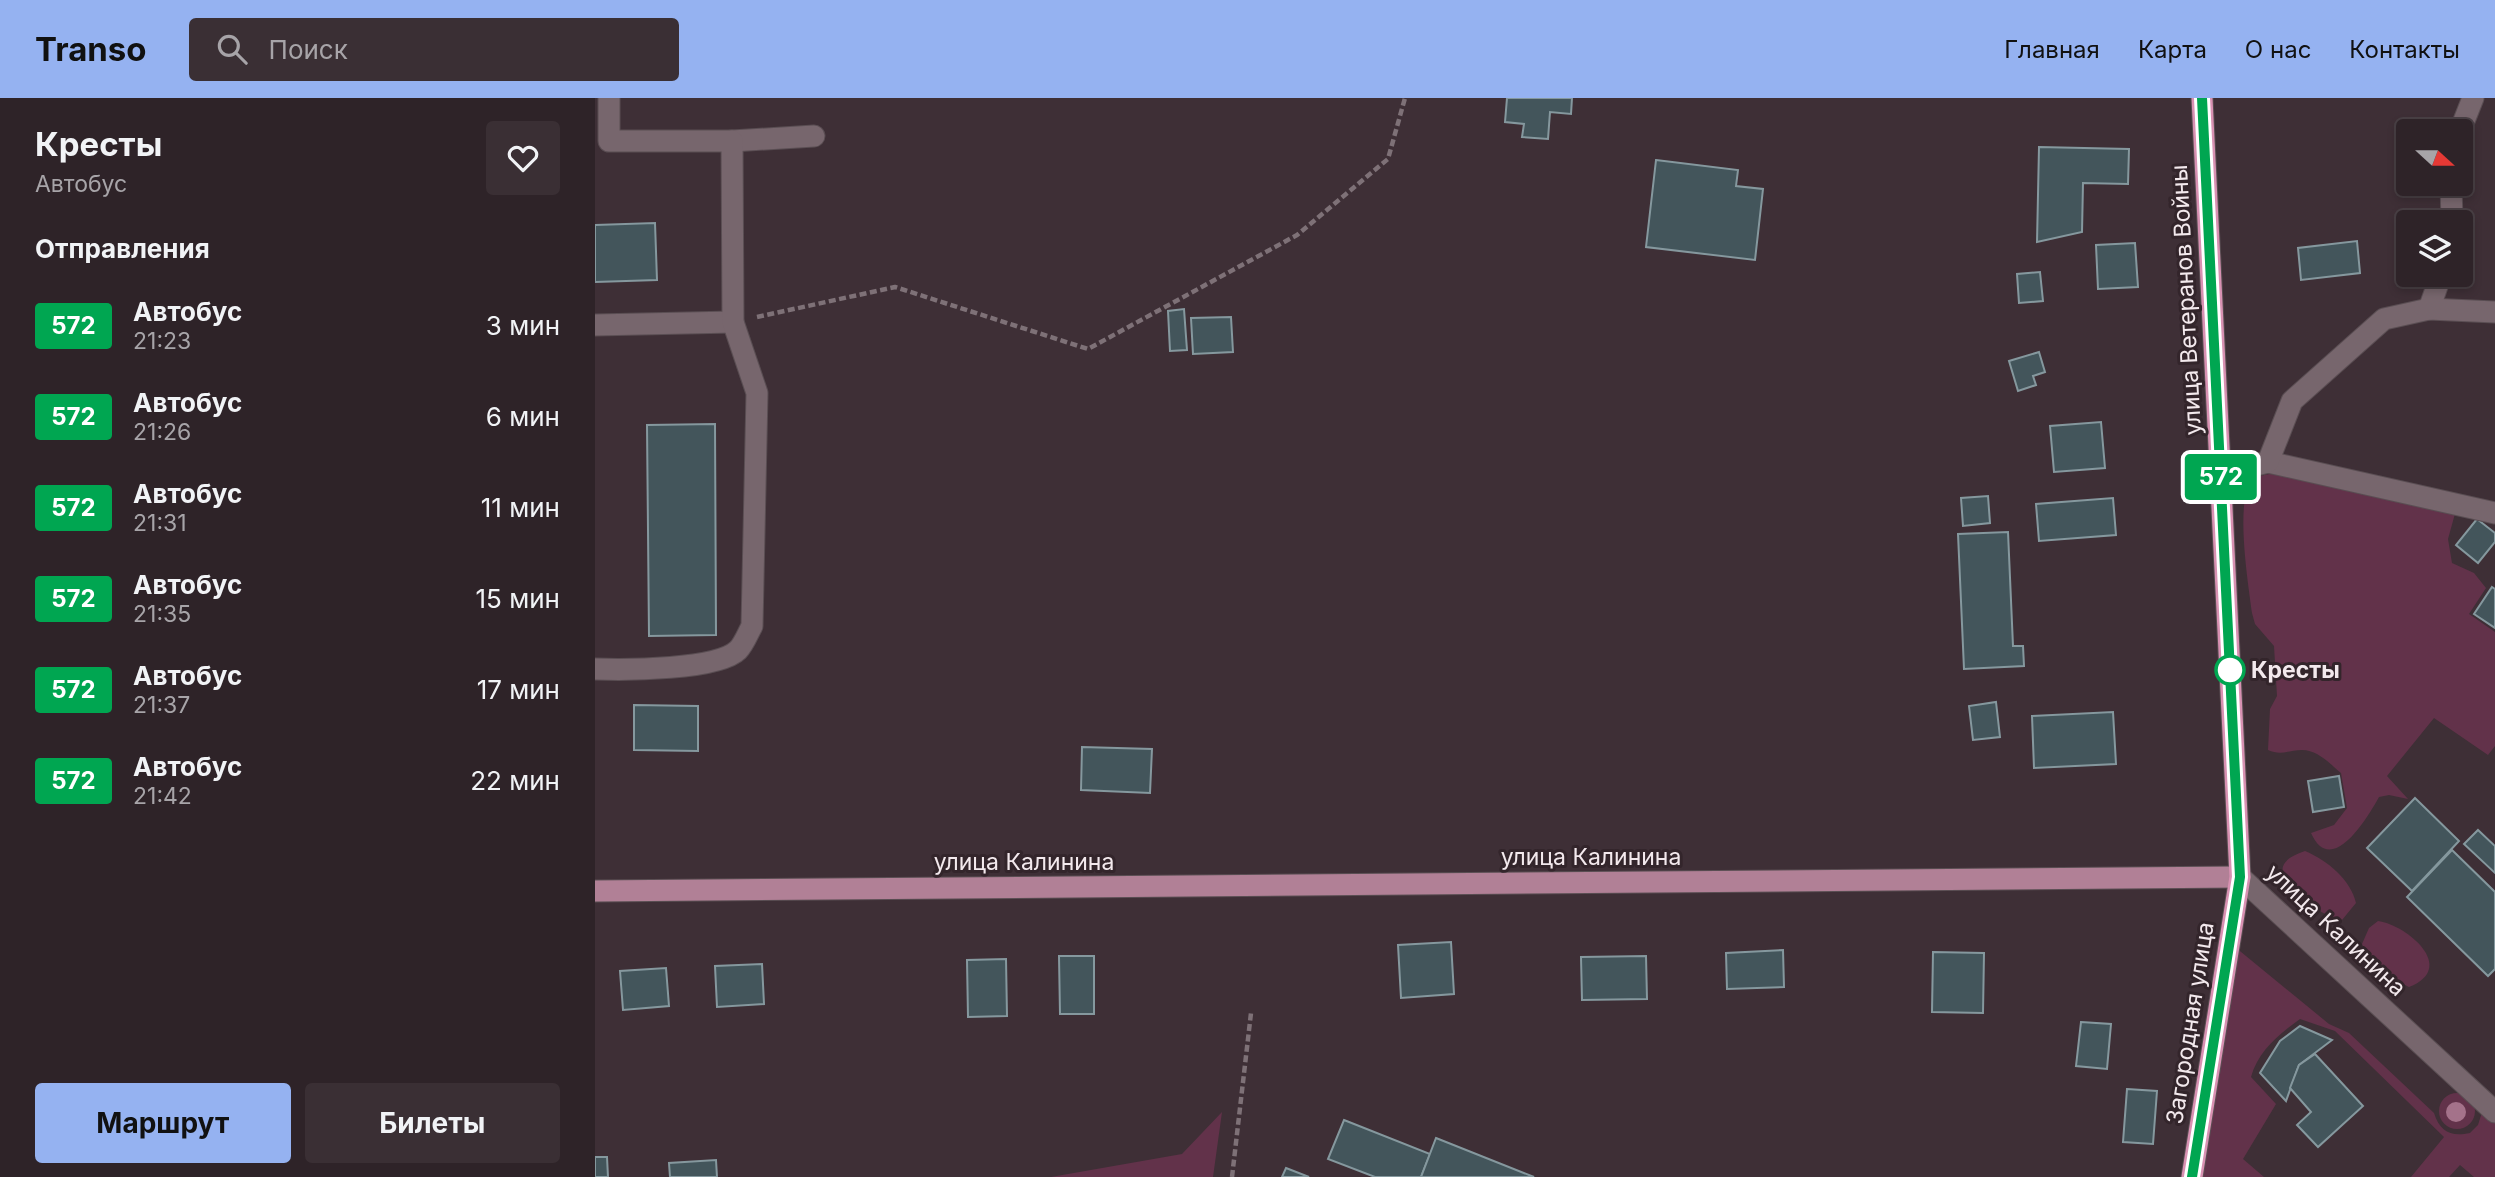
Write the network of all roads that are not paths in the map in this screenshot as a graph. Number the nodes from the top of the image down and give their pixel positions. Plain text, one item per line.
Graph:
1 (609, 98) edge
2 (2202, 98) edge
3 (2473, 98) edge
4 (2465, 119) edge
5 (814, 136) dead end
6 (732, 141) junction
7 (2437, 287) edge
8 (2429, 309) junction
9 (2495, 312) edge
10 (733, 322) junction
11 (595, 326) edge
12 (2268, 462) junction
13 (2220, 474) junction
14 (2495, 513) edge
15 (595, 669) edge
16 (2240, 877) junction
17 (595, 891) edge
18 (2495, 1112) edge
19 (2192, 1177) edge

1 - 6 street
2 - 13 highway, улица Ветеранов Войны
3 - 4 street
5 - 6 street
6 - 10 street
7 - 8 street
8 - 9 street
8 - 12 street
10 - 11 street
10 - 15 street
12 - 13 street
12 - 14 street
13 - 16 highway, улица Ветеранов Войны
16 - 17 main road, улица Калинина
16 - 18 street, улица Калинина
16 - 19 highway, Загородная улица

